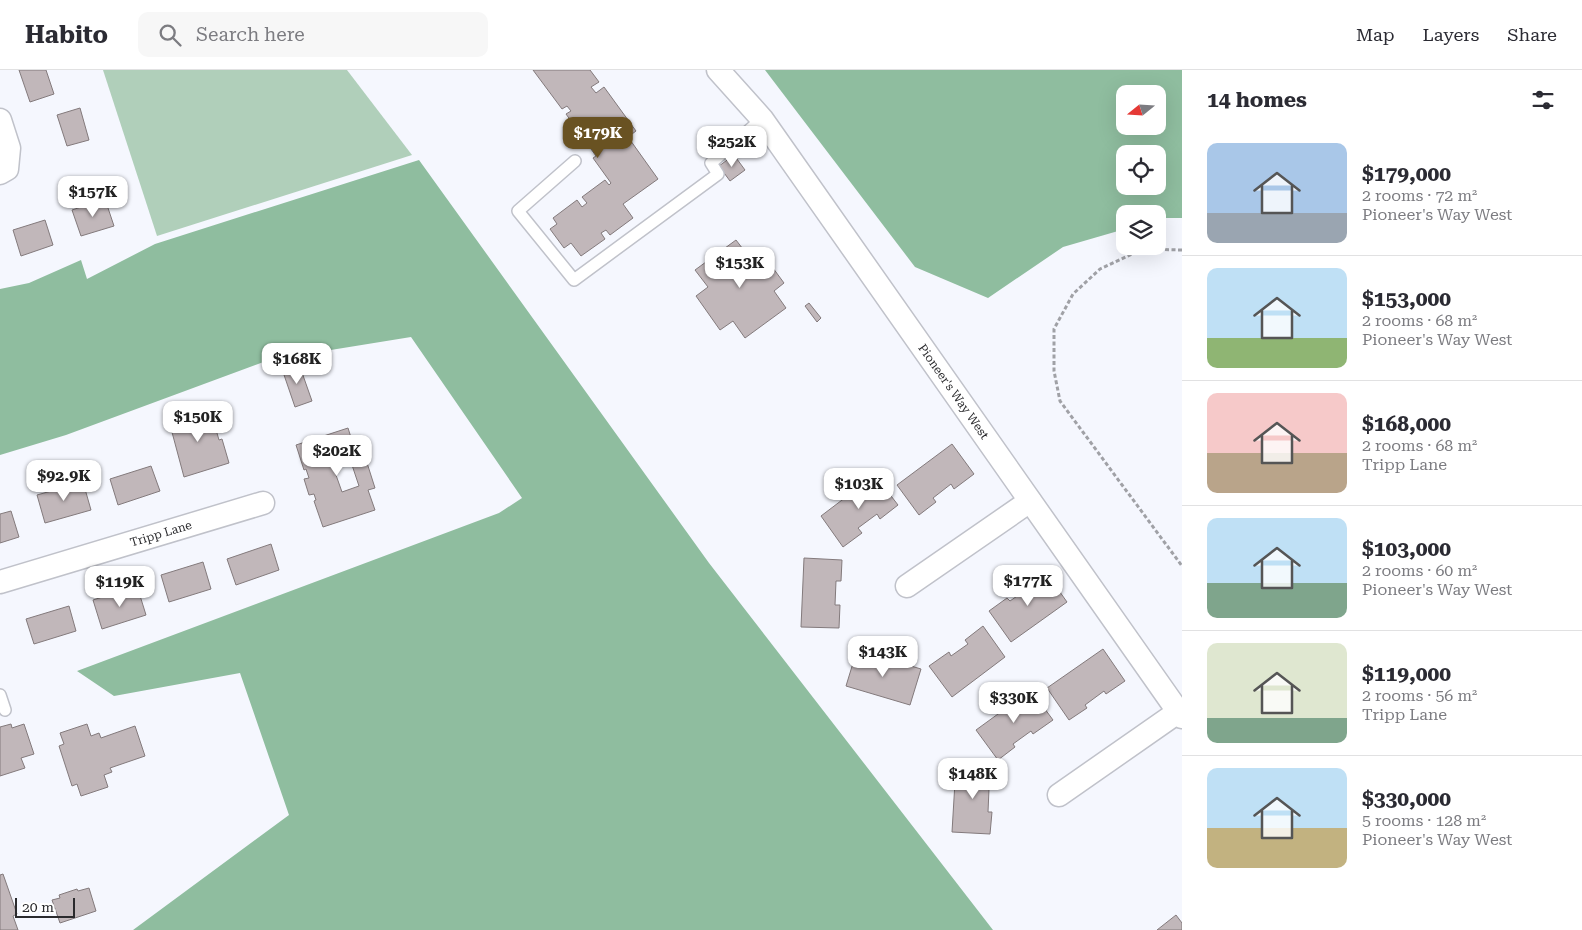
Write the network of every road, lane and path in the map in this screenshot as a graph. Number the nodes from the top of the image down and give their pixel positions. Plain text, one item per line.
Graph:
1 (718, 70) edge
2 (762, 119) junction
3 (0, 120) edge
4 (575, 162) dead end
5 (0, 173) edge
6 (1182, 250) edge
7 (1030, 501) junction
8 (263, 503) dead end
9 (1182, 566) edge
10 (0, 582) edge
11 (907, 586) dead end
12 (0, 695) edge
13 (5, 710) dead end
14 (1180, 714) edge
15 (1059, 795) dead end

1 - 2 street, Pioneer's Way West
2 - 4 lane
2 - 7 street, Pioneer's Way West
3 - 5 street
6 - 9 path
7 - 11 street
7 - 14 street, Pioneer's Way West
8 - 10 street, Tripp Lane
12 - 13 lane
14 - 15 street

